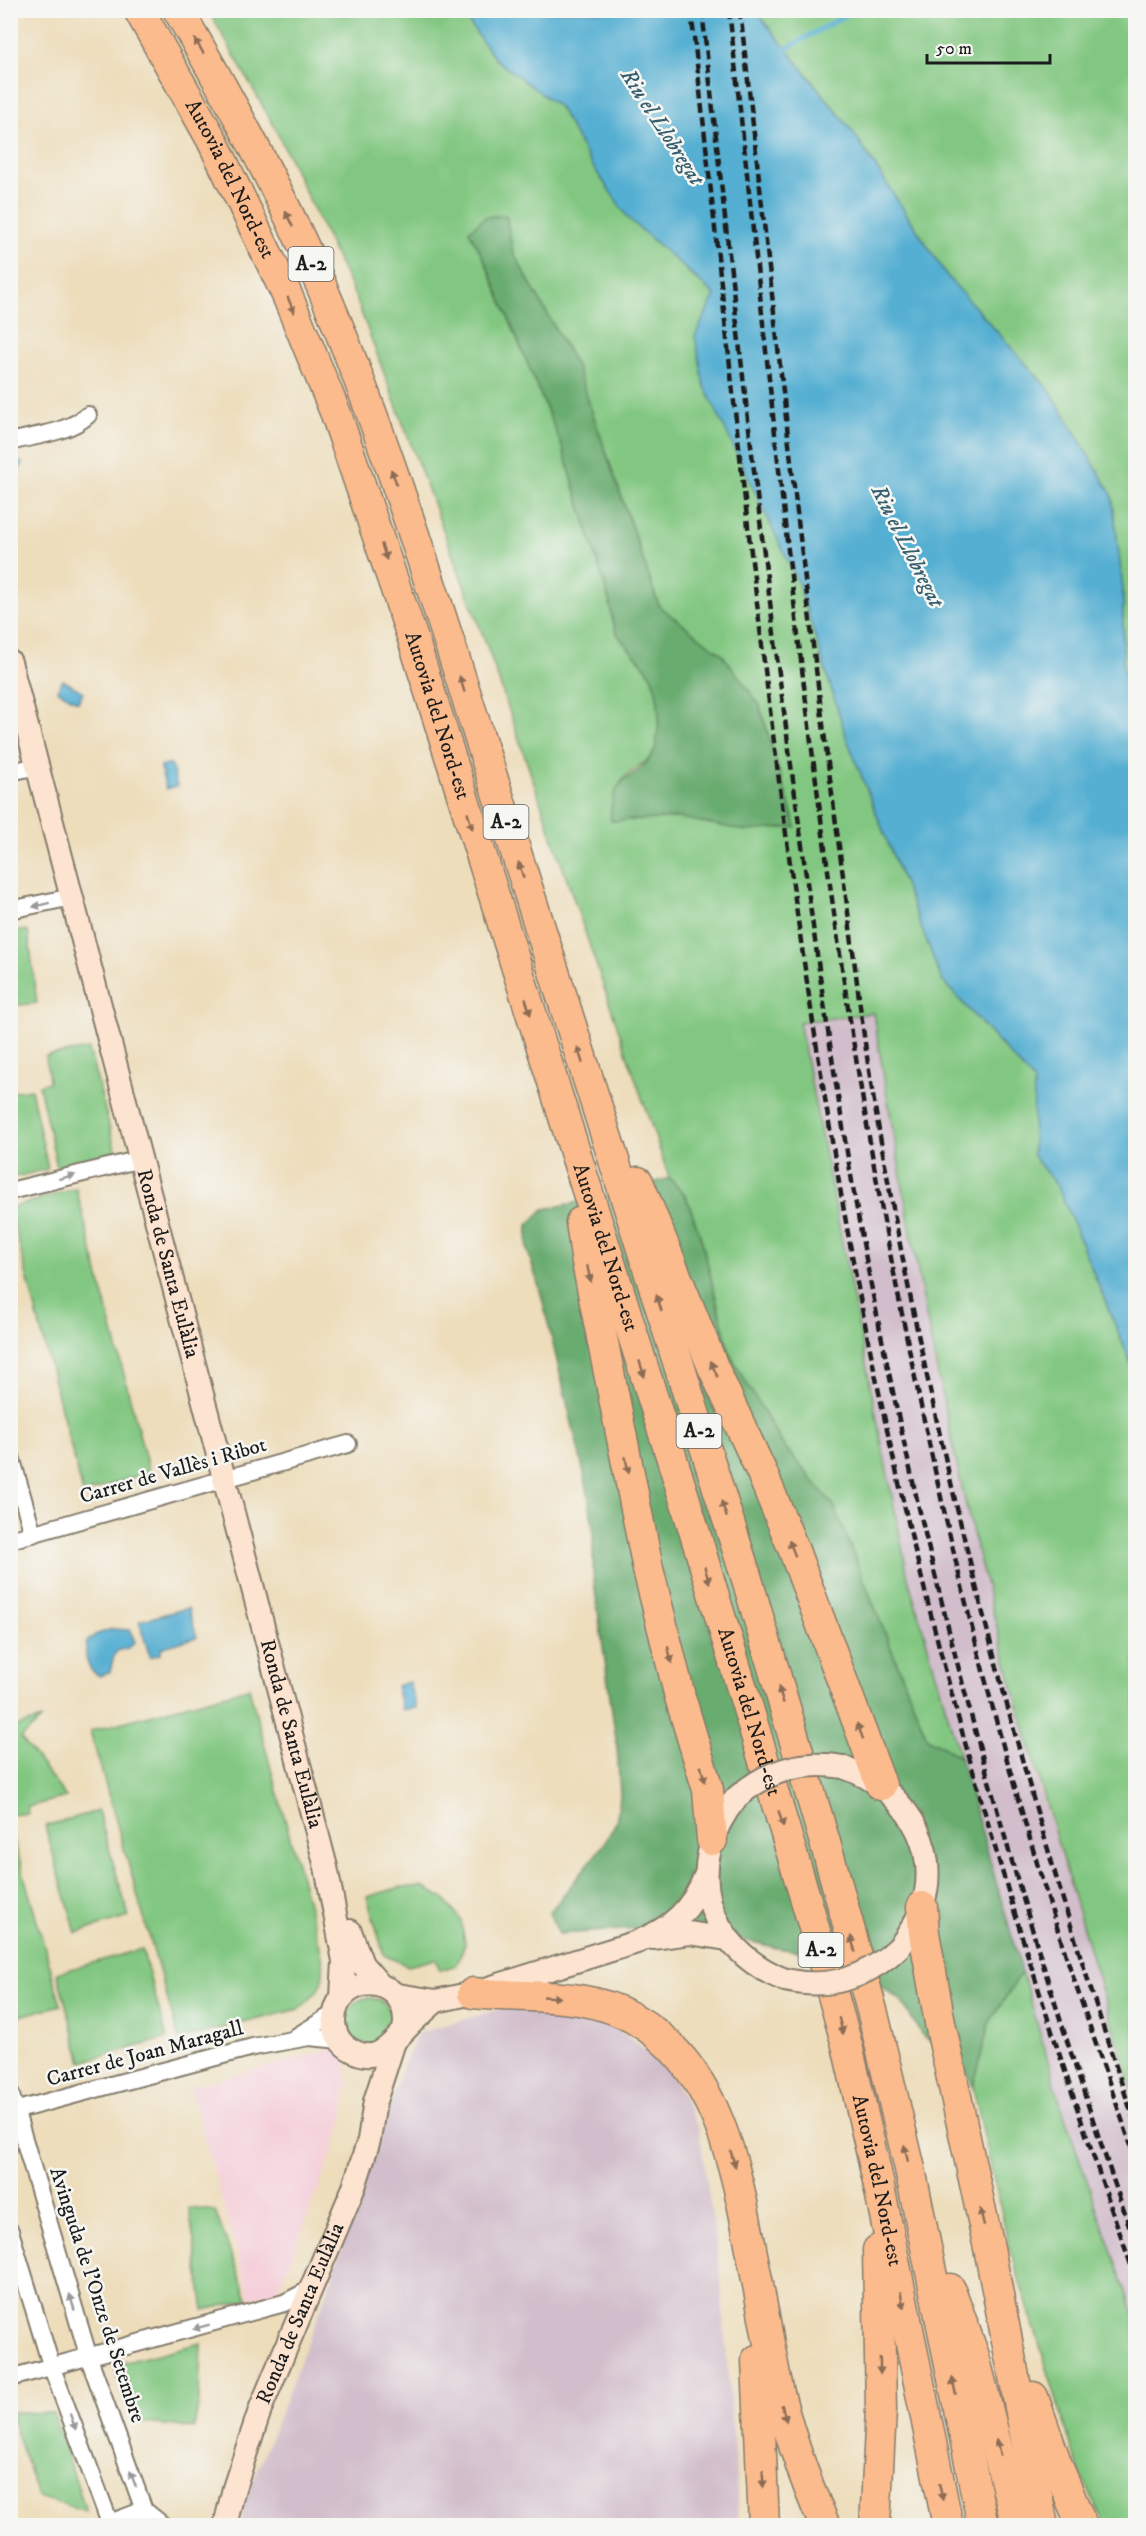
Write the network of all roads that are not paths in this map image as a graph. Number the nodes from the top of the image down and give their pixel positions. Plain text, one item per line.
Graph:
1 (139, 10) edge
2 (178, 10) edge
3 (87, 415) dead end
4 (10, 442) edge
5 (10, 662) edge
6 (38, 766) junction
7 (10, 772) edge
8 (72, 897) junction
9 (10, 910) edge
10 (598, 1111) junction
11 (574, 1153) junction
12 (141, 1159) junction
13 (10, 1191) edge
14 (348, 1444) dead end
15 (10, 1453) edge
16 (225, 1480) junction
17 (33, 1534) junction
18 (10, 1540) edge
19 (881, 1785) junction
20 (712, 1840) junction
21 (326, 1867) junction
22 (706, 1874) junction
23 (922, 1907) junction
24 (727, 1939) junction
25 (637, 1942) junction
26 (390, 1991) junction
27 (473, 1993) junction
28 (436, 2001) junction
29 (338, 2005) junction
30 (398, 2038) junction
31 (291, 2039) junction
32 (348, 2046) junction
33 (10, 2092) edge
34 (375, 2101) junction
35 (13, 2112) edge
36 (878, 2181) junction
37 (918, 2210) junction
38 (10, 2231) edge
39 (752, 2252) junction
40 (994, 2274) junction
41 (313, 2287) junction
42 (278, 2305) junction
43 (295, 2329) junction
44 (89, 2358) junction
45 (52, 2367) junction
46 (10, 2378) edge
47 (144, 2510) junction
48 (223, 2521) edge
49 (111, 2524) edge
50 (164, 2526) edge
51 (764, 2526) edge
52 (825, 2526) edge
53 (875, 2526) edge
54 (948, 2526) edge
55 (983, 2526) edge
56 (1017, 2526) edge
57 (1043, 2526) edge
58 (1082, 2526) edge

1 -> 11 highway, Autovia del Nord-est / A-2
10 -> 2 highway, Autovia del Nord-est / A-2
3 - 4 street
5 - 6 main road, Ronda de Santa Eulàlia
6 - 7 street
6 - 8 main road, Ronda de Santa Eulàlia
8 -> 9 street
8 - 12 main road, Ronda de Santa Eulàlia
19 -> 10 highway
37 -> 10 highway, Autovia del Nord-est / A-2
11 -> 20 highway
11 -> 36 highway, Autovia del Nord-est / A-2
13 -> 12 street
12 - 16 main road, Ronda de Santa Eulàlia
14 - 16 street, Carrer de Vallès i Ribot
15 - 17 street
16 - 17 street, Carrer de Vallès i Ribot
16 - 21 main road, Ronda de Santa Eulàlia
17 - 18 street, Carrer de Vallès i Ribot
19 - 20 main road, bridge
19 - 23 main road
20 - 22 main road
21 - 26 main road, Ronda de Santa Eulàlia
21 - 29 main road, Ronda de Santa Eulàlia
22 - 24 main road
22 - 25 main road
23 - 24 main road, bridge
40 -> 23 highway
24 - 25 main road
25 - 27 main road
26 - 28 main road
26 - 29 main road
26 - 30 main road
27 - 28 main road
27 -> 39 highway
28 - 30 main road
29 - 31 street, Carrer de Joan Maragall
29 - 32 main road
30 - 32 main road
30 - 34 main road, Ronda de Santa Eulàlia
31 - 32 street, Carrer de Joan Maragall
31 - 35 street, Carrer de Joan Maragall
32 - 34 main road
33 - 35 street, Avinguda de l'Onze de Setembre
34 - 41 main road, Ronda de Santa Eulàlia
44 -> 35 street, Avinguda de l'Onze de Setembre
36 -> 53 highway
36 -> 54 highway, Autovia del Nord-est / A-2
55 -> 37 highway, Autovia del Nord-est / A-2
56 -> 37 highway
38 - 45 street
39 -> 51 highway
39 -> 52 highway
40 - 57 highway
40 - 58 highway
41 - 42 street
41 - 43 main road, Ronda de Santa Eulàlia
42 - 43 street
42 -> 44 street
43 - 48 main road, Ronda de Santa Eulàlia
44 - 45 street
47 -> 44 street, Avinguda de l'Onze de Setembre
45 - 46 street
45 -> 49 street
47 - 49 street
47 - 50 street

